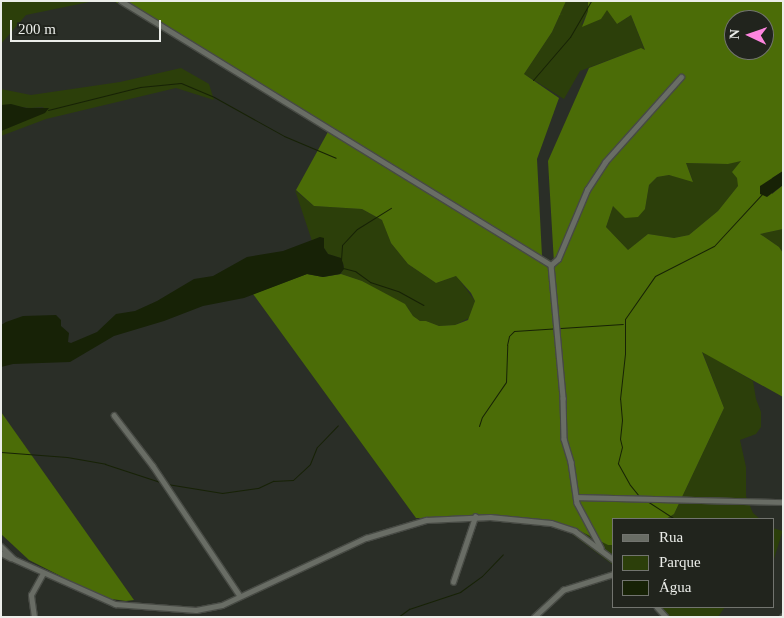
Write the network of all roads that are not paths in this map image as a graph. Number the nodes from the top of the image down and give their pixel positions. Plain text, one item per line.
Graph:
1 (121, 1) edge
2 (681, 77) dead end
3 (551, 265) junction
4 (114, 415) dead end
5 (576, 497) junction
6 (783, 502) edge
7 (474, 517) junction
8 (1, 546) edge
9 (602, 550) junction
10 (1, 553) edge
11 (612, 558) edge
12 (14, 559) junction
13 (43, 573) junction
14 (612, 574) edge
15 (453, 582) dead end
16 (240, 596) junction
17 (34, 617) edge
18 (534, 617) edge

1 - 3 street
2 - 3 street
3 - 5 street
4 - 16 street
5 - 6 street
5 - 9 street
7 - 9 street
7 - 15 street
7 - 16 street
8 - 12 street
9 - 11 street
10 - 12 street
12 - 13 street
13 - 16 street
13 - 17 street
14 - 18 street

